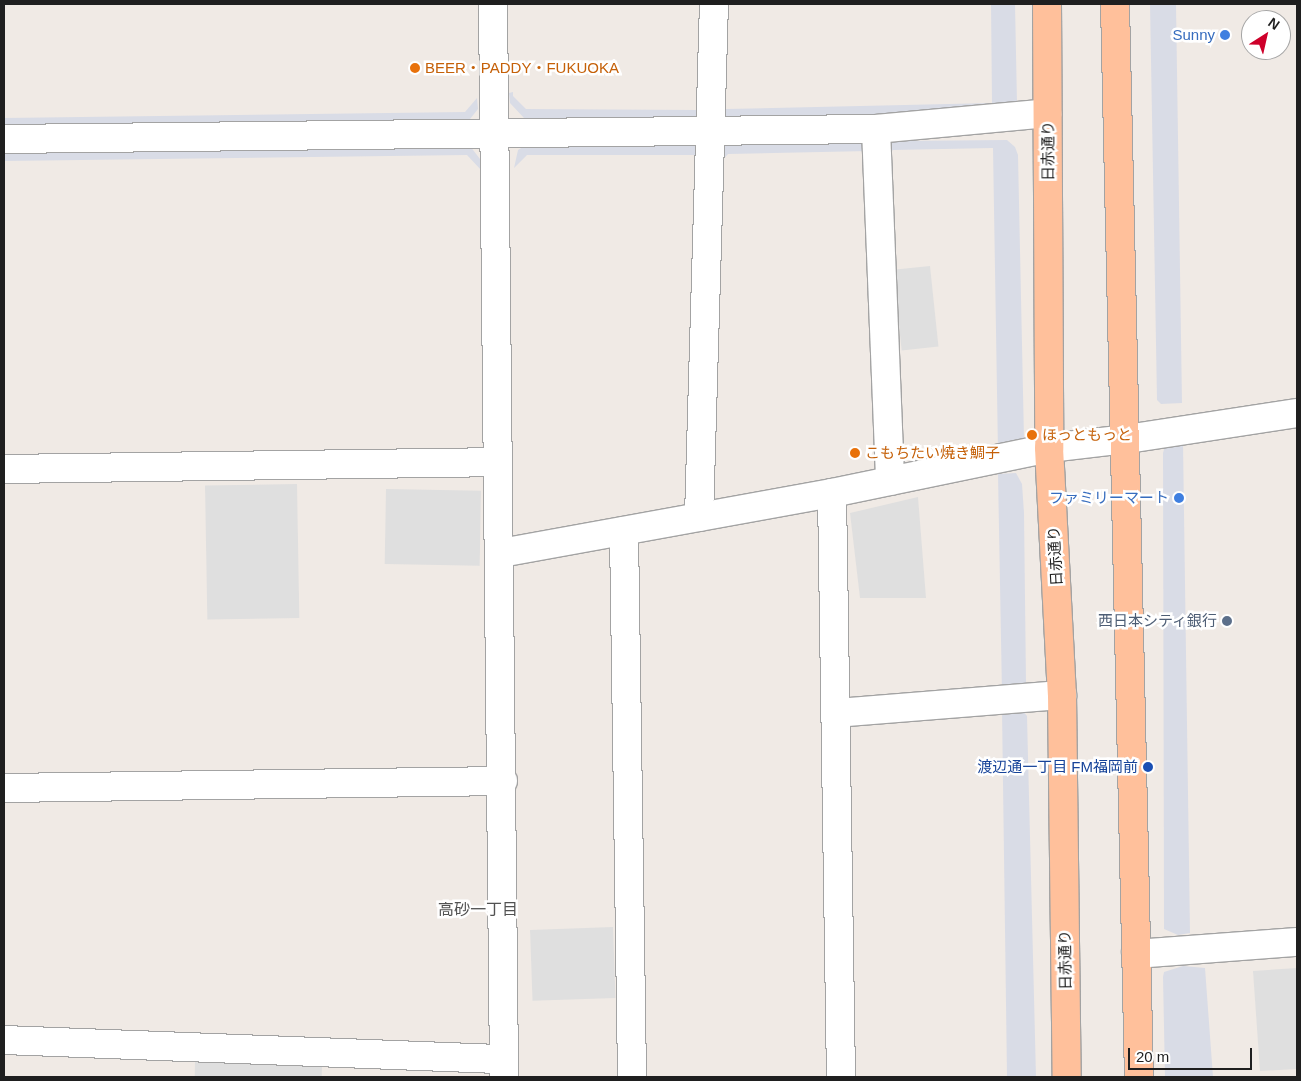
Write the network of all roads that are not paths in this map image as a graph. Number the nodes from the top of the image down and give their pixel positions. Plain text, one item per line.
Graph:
1 (493, 4) edge
2 (714, 4) edge
3 (1047, 4) edge
4 (1115, 4) edge
5 (1047, 113) junction
6 (710, 130) junction
7 (876, 130) junction
8 (496, 132) junction
9 (4, 139) edge
10 (1297, 413) edge
11 (1127, 439) junction
12 (1049, 448) junction
13 (498, 462) junction
14 (4, 469) edge
15 (890, 481) junction
16 (832, 493) junction
17 (699, 517) junction
18 (624, 531) junction
19 (501, 553) junction
20 (1062, 695) junction
21 (836, 713) junction
22 (502, 781) junction
23 (4, 788) edge
24 (1297, 942) edge
25 (1136, 954) junction
26 (4, 1040) edge
27 (503, 1068) edge
28 (632, 1077) edge
29 (841, 1077) edge
30 (1067, 1077) edge
31 (1139, 1077) edge

1 - 8 street
2 - 6 street
3 - 5 main road, 日赤通り
4 - 11 main road
5 - 7 street
5 - 12 main road, 日赤通り
6 - 7 street
6 - 8 street
6 - 17 street
7 - 15 street
8 - 9 street
8 - 13 street
10 - 11 street
11 - 12 street
11 - 25 main road
12 - 15 street
12 - 20 main road, 日赤通り
13 - 14 street
13 - 19 street
15 - 16 street
16 - 17 street
16 - 21 street
17 - 18 street
18 - 19 street
18 - 28 street
19 - 22 street
20 - 21 street
20 - 30 main road, 日赤通り
21 - 29 street
22 - 23 street
22 - 27 street
24 - 25 street
25 - 31 main road
26 - 27 street

